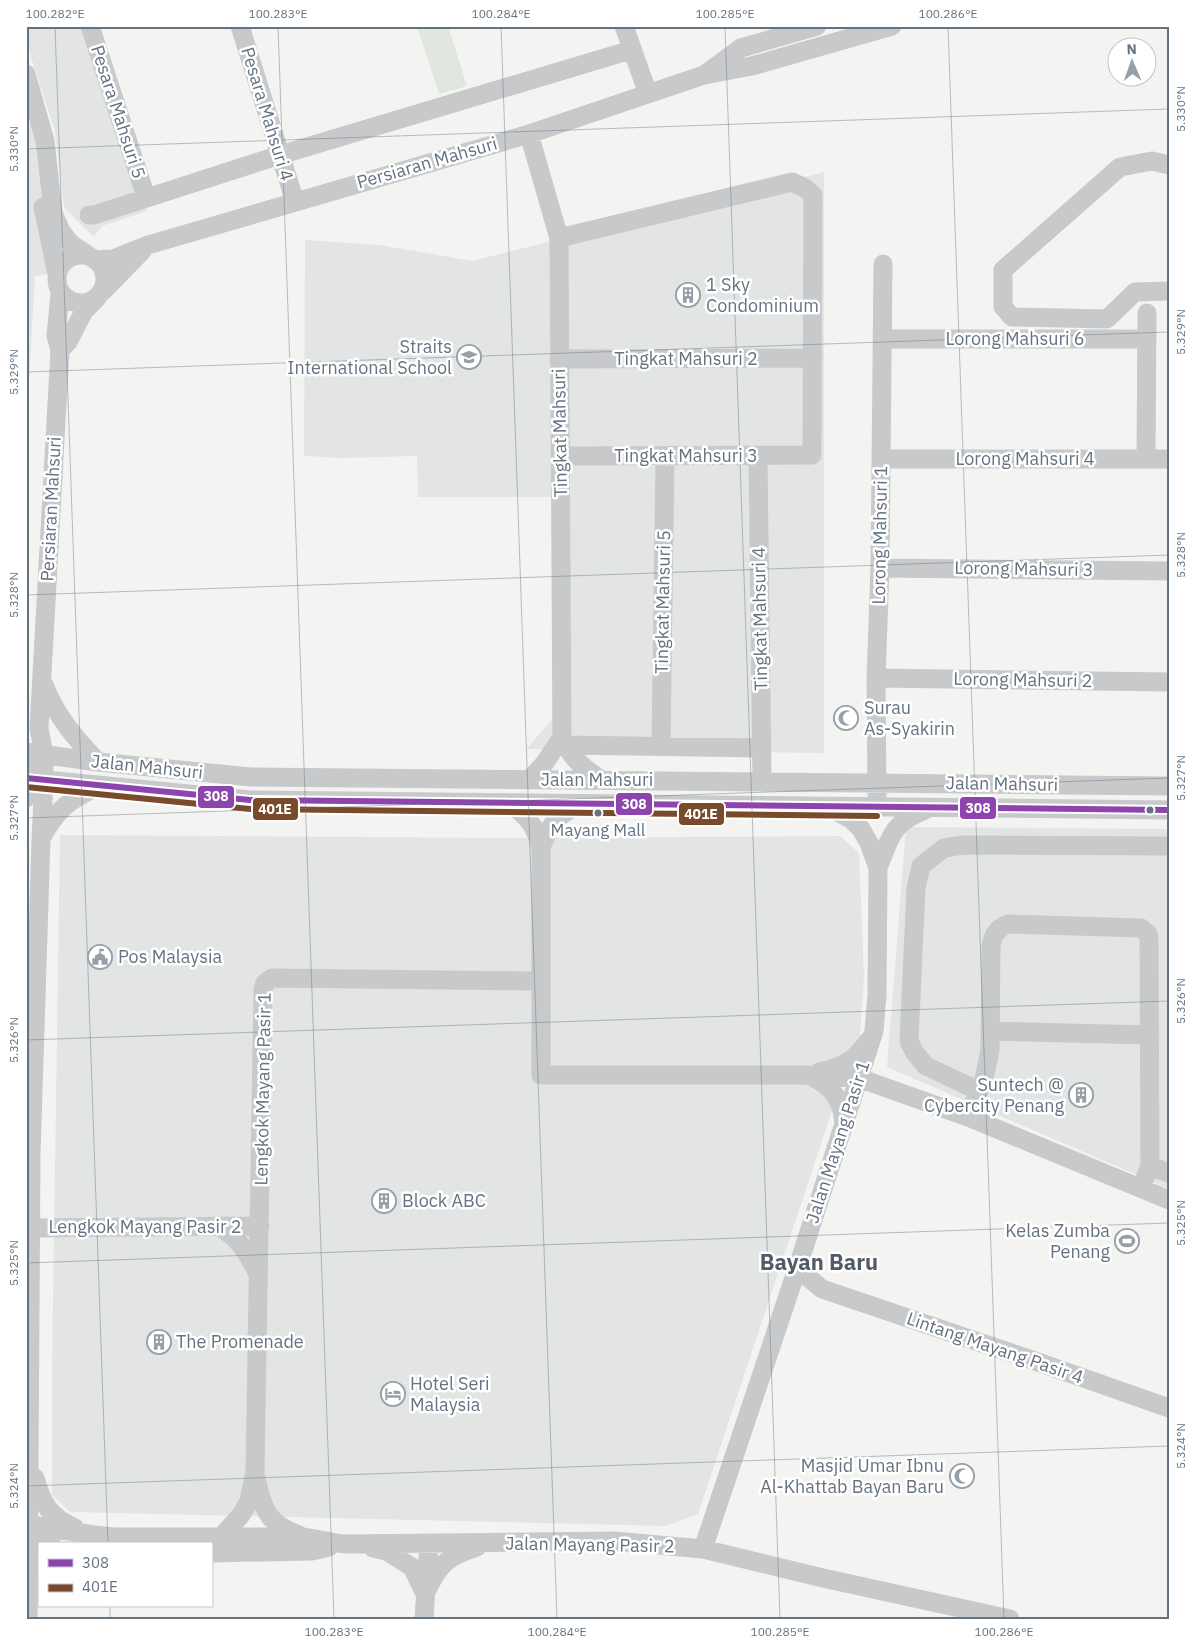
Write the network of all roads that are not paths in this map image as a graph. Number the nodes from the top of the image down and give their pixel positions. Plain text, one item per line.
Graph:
1 (90, 26) edge
2 (240, 26) edge
3 (624, 26) edge
4 (817, 26) edge
5 (892, 26) edge
6 (631, 50) junction
7 (26, 74) edge
8 (704, 75) junction
9 (648, 94) junction
10 (26, 105) edge
11 (529, 134) junction
12 (280, 155) junction
13 (1169, 165) edge
14 (146, 197) junction
15 (295, 202) junction
16 (48, 214) junction
17 (89, 215) dead end
18 (559, 238) junction
19 (148, 245) junction
20 (92, 258) junction
21 (883, 264) dead end
22 (57, 274) junction
23 (1169, 291) edge
24 (60, 293) junction
25 (101, 294) junction
26 (1147, 313) dead end
27 (883, 339) junction
28 (1147, 339) junction
29 (60, 350) junction
30 (813, 358) junction
31 (560, 360) junction
32 (560, 456) junction
33 (758, 456) junction
34 (665, 457) junction
35 (881, 459) junction
36 (1146, 459) junction
37 (1169, 459) edge
38 (880, 568) junction
39 (1169, 571) edge
40 (876, 678) junction
41 (42, 679) junction
42 (1169, 682) edge
43 (33, 724) edge
44 (564, 741) junction
45 (661, 746) junction
46 (762, 748) junction
47 (33, 753) edge
48 (98, 762) junction
49 (33, 779) edge
50 (529, 780) junction
51 (601, 780) junction
52 (762, 782) junction
53 (877, 782) junction
54 (99, 786) junction
55 (1169, 786) edge
56 (26, 798) edge
57 (510, 803) junction
58 (580, 804) junction
59 (825, 806) junction
60 (876, 807) junction
61 (934, 807) junction
62 (1169, 810) edge
63 (41, 840) junction
64 (1169, 846) edge
65 (541, 847) junction
66 (878, 868) junction
67 (540, 981) junction
68 (874, 1031) junction
69 (990, 1032) junction
70 (1150, 1036) junction
71 (806, 1076) junction
72 (858, 1078) junction
73 (979, 1091) junction
74 (968, 1117) junction
75 (844, 1123) junction
76 (1150, 1166) junction
77 (1169, 1173) edge
78 (1141, 1188) junction
79 (1169, 1200) edge
80 (218, 1226) junction
81 (260, 1226) junction
82 (31, 1228) junction
83 (799, 1263) junction
84 (259, 1276) junction
85 (822, 1289) junction
86 (786, 1297) junction
87 (1169, 1408) edge
88 (30, 1455) junction
89 (255, 1472) junction
90 (28, 1532) edge
91 (94, 1535) junction
92 (221, 1537) junction
93 (304, 1537) junction
94 (47, 1542) edge
95 (429, 1543) junction
96 (492, 1543) junction
97 (350, 1544) junction
98 (703, 1549) junction
99 (212, 1553) edge
100 (38, 1592) edge
101 (425, 1594) junction
102 (28, 1615) edge
103 (424, 1619) edge
104 (1010, 1619) edge

1 - 14 street, Pesara Mahsuri 5
2 - 12 street, Pesara Mahsuri 4
3 - 6 street
4 - 8 street, Persiaran Mahsuri
5 - 8 street, Persiaran Mahsuri
6 - 9 street
6 - 12 street
7 - 16 street
8 - 9 street, Persiaran Mahsuri
9 - 11 street, Persiaran Mahsuri
10 - 16 street
11 - 15 street, Persiaran Mahsuri
11 - 18 street, Tingkat Mahsuri
12 - 14 street
12 - 15 street, Pesara Mahsuri 4
13 - 23 street
14 - 17 street
15 - 19 street, Persiaran Mahsuri
16 - 20 street
16 - 22 street
18 - 30 street
18 - 31 street, Tingkat Mahsuri
19 - 20 street, Persiaran Mahsuri
19 - 25 street, Persiaran Mahsuri
20 - 22 street
20 - 25 street
21 - 27 street, Lorong Mahsuri 1
22 - 24 street
24 - 25 street
24 - 29 street, Persiaran Mahsuri
25 - 29 street, Persiaran Mahsuri
26 - 28 street
27 - 28 street, Lorong Mahsuri 6
27 - 35 street, Lorong Mahsuri 1
28 - 36 street
29 - 41 street, Persiaran Mahsuri
30 - 31 street, Tingkat Mahsuri 2
30 - 33 street, Tingkat Mahsuri 3
31 - 32 street, Tingkat Mahsuri
32 - 34 street, Tingkat Mahsuri 3
32 - 44 street, Tingkat Mahsuri
33 - 34 street, Tingkat Mahsuri 3
33 - 46 street, Tingkat Mahsuri 4
34 - 45 street, Tingkat Mahsuri 5
35 - 36 street, Lorong Mahsuri 4
35 - 38 street, Lorong Mahsuri 1
36 - 37 street, Lorong Mahsuri 4
38 - 39 street, Lorong Mahsuri 3
38 - 40 street, Lorong Mahsuri 1
40 - 42 street, Lorong Mahsuri 2
40 - 53 street, Lorong Mahsuri 1
41 - 43 street
41 - 48 street
43 - 47 street
44 - 45 street
44 - 50 street
44 - 51 street
45 - 46 street
46 - 52 street, Tingkat Mahsuri 4
47 - 48 street, Jalan Mahsuri
47 - 49 street
48 - 50 street, Jalan Mahsuri
49 - 54 street, Jalan Mahsuri
49 - 56 street
49 - 63 street
50 - 51 street, Jalan Mahsuri
51 - 52 street, Jalan Mahsuri
52 - 53 street, Jalan Mahsuri
53 - 55 street, Jalan Mahsuri
53 - 60 street, Lorong Mahsuri 1
54 - 57 street, Jalan Mahsuri
54 - 63 street
57 - 58 street, Jalan Mahsuri
57 - 65 street
58 - 59 street, Jalan Mahsuri
58 - 65 street
59 - 60 street, Jalan Mahsuri
59 - 66 street, Jalan Mayang Pasir 1
60 - 61 street, Jalan Mahsuri
61 - 62 street, Jalan Mahsuri
61 - 66 street, Jalan Mayang Pasir 1
63 - 82 street
64 - 73 street
65 - 67 street
66 - 68 street, Jalan Mayang Pasir 1
67 - 71 street
67 - 81 street, Lengkok Mayang Pasir 1
68 - 71 street
68 - 72 street, Jalan Mayang Pasir 1
69 - 70 street
69 - 70 street
69 - 73 street
70 - 76 street
71 - 72 street
71 - 75 street
72 - 74 street
72 - 75 street, Jalan Mayang Pasir 1
73 - 74 street
74 - 78 street
75 - 83 street, Jalan Mayang Pasir 1
76 - 77 street
76 - 78 street
78 - 79 street
80 - 81 street, Lengkok Mayang Pasir 2
80 - 82 street, Lengkok Mayang Pasir 2
80 - 84 street
81 - 84 street, Lengkok Mayang Pasir 1
82 - 88 street
83 - 85 street, Lintang Mayang Pasir 4
83 - 86 street, Jalan Mayang Pasir 1
84 - 89 street, Lengkok Mayang Pasir 1
85 - 86 street, Lintang Mayang Pasir 4
85 - 87 street, Lintang Mayang Pasir 4
86 - 98 street, Jalan Mayang Pasir 1
88 - 90 street
88 - 91 street
89 - 92 street, Lengkok Mayang Pasir 1
89 - 93 street, Lengkok Mayang Pasir 1
90 - 91 street, Jalan Mayang Pasir 2
90 - 94 street
90 - 102 street
91 - 92 street, Jalan Mayang Pasir 2
92 - 93 street, Jalan Mayang Pasir 2
93 - 97 street, Jalan Mayang Pasir 2
95 - 96 street, Jalan Mayang Pasir 2
95 - 97 street, Jalan Mayang Pasir 2
95 - 101 street
96 - 98 street, Jalan Mayang Pasir 2
96 - 101 street
97 - 99 street, Jalan Mayang Pasir 2
97 - 101 street
98 - 104 street, Jalan Mayang Pasir 2
100 - 102 street
101 - 103 street

